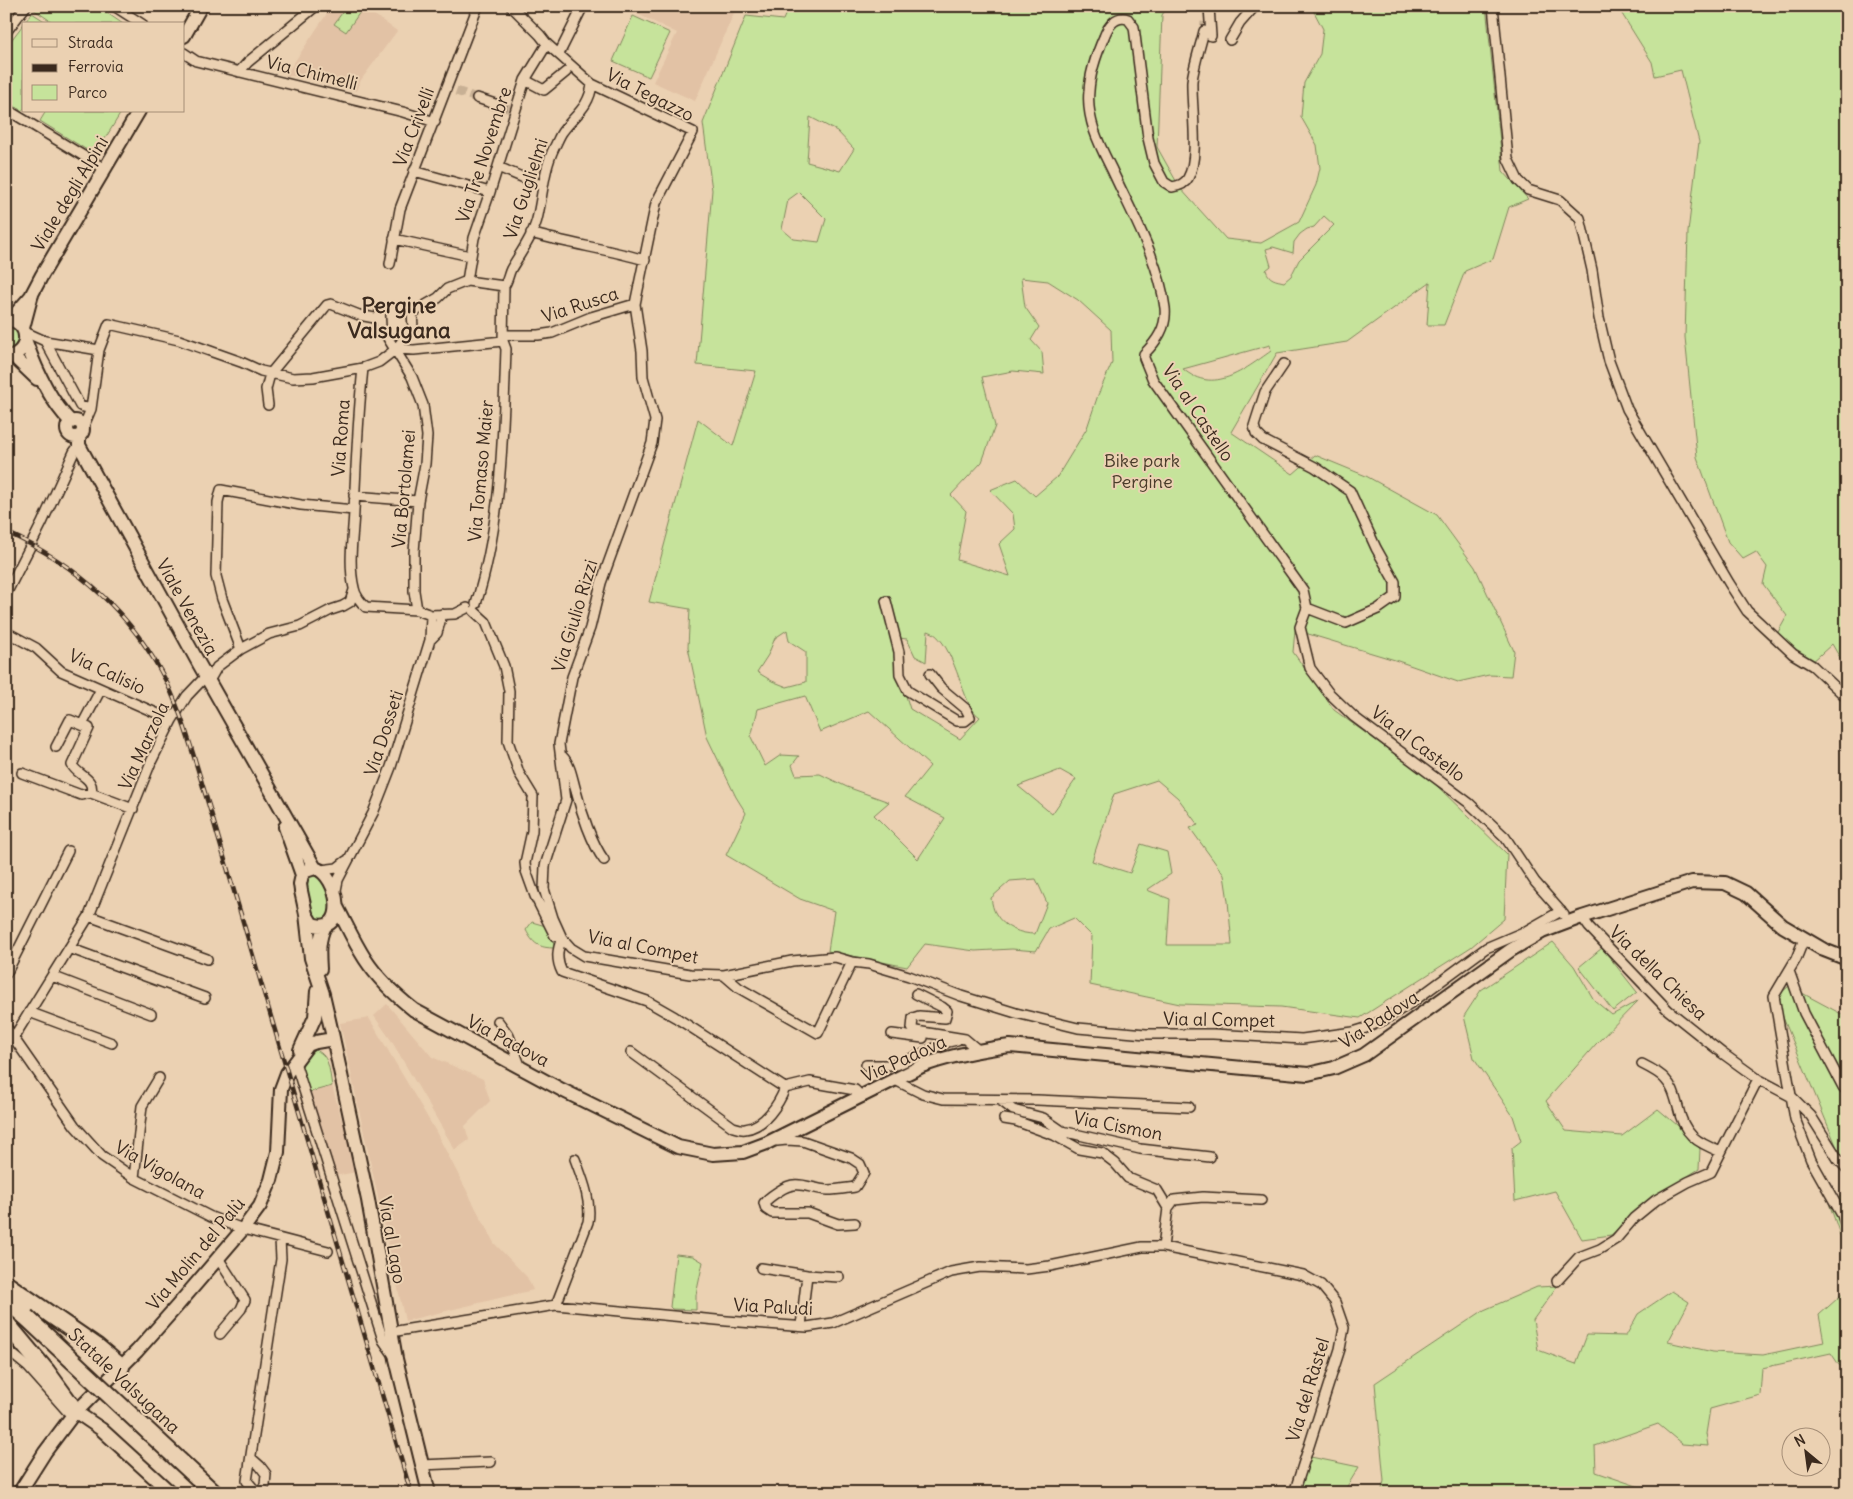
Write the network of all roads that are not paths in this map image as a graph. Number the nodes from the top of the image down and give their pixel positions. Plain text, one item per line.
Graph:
1 (26, 6) edge
2 (114, 6) edge
3 (201, 6) edge
4 (316, 6) edge
5 (478, 6) edge
6 (511, 6) edge
7 (583, 6) edge
8 (1254, 6) edge
9 (1493, 6) edge
10 (1209, 7) edge
11 (139, 22) edge
12 (1206, 30) junction
13 (6, 32) edge
14 (185, 34) edge
15 (1230, 40) dead end
16 (547, 44) junction
17 (185, 54) edge
18 (559, 54) junction
19 (239, 72) junction
20 (566, 72) dead end
21 (525, 80) junction
22 (592, 84) junction
23 (477, 98) tunnel mouth
24 (501, 106) tunnel mouth
25 (6, 109) edge
26 (138, 112) edge
27 (435, 122) junction
28 (498, 167) junction
29 (105, 169) junction
30 (414, 171) junction
31 (543, 186) junction
32 (490, 192) junction
33 (531, 233) junction
34 (394, 239) junction
35 (470, 256) junction
36 (645, 260) junction
37 (390, 264) dead end
38 (467, 281) junction
39 (504, 286) junction
40 (32, 294) junction
41 (635, 304) junction
42 (380, 308) dead end
43 (9, 319) edge
44 (380, 323) junction
45 (25, 334) junction
46 (504, 338) junction
47 (45, 341) junction
48 (396, 349) junction
49 (99, 350) junction
50 (9, 357) edge
51 (1284, 364) dead end
52 (364, 368) junction
53 (270, 374) junction
54 (54, 400) junction
55 (268, 405) dead end
56 (91, 409) junction
57 (80, 437) junction
58 (354, 496) junction
59 (418, 501) junction
60 (354, 510) junction
61 (354, 590) junction
62 (6, 594) edge
63 (886, 601) dead end
64 (472, 608) junction
65 (1307, 608) junction
66 (417, 610) junction
67 (442, 614) junction
68 (431, 615) junction
69 (6, 632) edge
70 (430, 640) junction
71 (241, 649) junction
72 (930, 674) dead end
73 (206, 676) junction
74 (101, 689) junction
75 (1847, 698) edge
76 (172, 720) junction
77 (82, 725) junction
78 (56, 747) dead end
79 (562, 756) junction
80 (22, 773) dead end
81 (271, 792) junction
82 (91, 793) junction
83 (133, 809) junction
84 (68, 851) dead end
85 (351, 856) junction
86 (604, 860) dead end
87 (318, 869) junction
88 (302, 875) junction
89 (336, 901) junction
90 (306, 914) junction
91 (88, 916) junction
92 (1565, 916) junction
93 (1582, 916) junction
94 (328, 924) junction
95 (350, 933) junction
96 (562, 938) junction
97 (1804, 939) junction
98 (69, 948) junction
99 (1847, 959) edge
100 (207, 960) dead end
101 (852, 962) junction
102 (1789, 971) junction
103 (316, 973) junction
104 (6, 974) edge
105 (724, 975) junction
106 (52, 976) junction
107 (323, 994) junction
108 (916, 994) dead end
109 (205, 998) dead end
110 (29, 1012) junction
111 (151, 1014) dead end
112 (498, 1021) dead end
113 (6, 1027) edge
114 (307, 1034) junction
115 (892, 1034) dead end
116 (333, 1036) junction
117 (14, 1037) junction
118 (965, 1039) junction
119 (948, 1042) junction
120 (112, 1043) dead end
121 (978, 1050) junction
122 (631, 1052) dead end
123 (295, 1062) junction
124 (1642, 1064) dead end
125 (866, 1065) dead end
126 (521, 1068) junction
127 (159, 1078) dead end
128 (1758, 1079) junction
129 (895, 1080) junction
130 (785, 1088) junction
131 (1847, 1091) edge
132 (862, 1096) junction
133 (1792, 1097) junction
134 (999, 1100) junction
135 (1189, 1108) dead end
136 (1004, 1119) dead end
137 (766, 1143) junction
138 (1721, 1152) junction
139 (1210, 1156) dead end
140 (575, 1159) dead end
141 (1847, 1169) edge
142 (134, 1178) junction
143 (1261, 1200) dead end
144 (1168, 1208) junction
145 (855, 1223) dead end
146 (243, 1229) junction
147 (1847, 1229) edge
148 (280, 1239) junction
149 (1163, 1247) junction
150 (328, 1251) dead end
151 (218, 1258) junction
152 (761, 1268) dead end
153 (808, 1275) junction
154 (839, 1276) dead end
155 (1557, 1281) dead end
156 (6, 1284) edge
157 (6, 1300) edge
158 (556, 1305) junction
159 (6, 1311) edge
160 (17, 1321) edge
161 (801, 1326) junction
162 (391, 1332) junction
163 (220, 1334) dead end
164 (6, 1349) edge
165 (396, 1358) junction
166 (121, 1367) junction
167 (74, 1414) junction
168 (251, 1458) dead end
169 (491, 1462) dead end
170 (421, 1465) junction
171 (19, 1493) edge
172 (171, 1493) edge
173 (202, 1493) edge
174 (214, 1493) edge
175 (428, 1493) edge
176 (1294, 1493) edge

1 - 13 street
2 - 11 street
3 - 14 main road
4 - 19 street
5 - 27 street, Via Crivelli
6 - 16 street, Via Tegazzo
7 - 18 street
8 - 15 street
9 - 75 street
10 - 12 street
10 - 12 street
12 - 65 street, Via al Castello
16 - 18 street, Via Tegazzo
16 - 21 street, Via Tre Novembre
17 - 19 street, Via Chimelli
18 - 22 street, Via Tegazzo
19 - 27 street, Via Chimelli
20 - 21 street
21 - 28 street, Via Tre Novembre
22 - 31 street, Via Guglielmi
22 - 36 street, Via Tegazzo
23 - 24 street
25 - 29 street
26 - 29 main road, Viale degli Alpini
27 - 30 street, Via Crivelli
28 - 31 street
28 - 32 street, Via Tre Novembre
29 - 40 main road, Viale degli Alpini
30 - 32 street
30 - 34 street, Via Crivelli
31 - 33 street, Via Guglielmi
32 - 35 street, Via Tre Novembre
33 - 36 street
33 - 39 street, Via Guglielmi
34 - 35 street
34 - 37 street, Via Crivelli
35 - 38 street, Via Tre Novembre
36 - 41 street, Via Tegazzo
38 - 39 street
38 - 48 street
39 - 46 street, Via Tomaso Maier
40 - 43 main road
40 - 45 main road
41 - 46 street, Via Rusca
41 - 79 street, Via Giulio Rizzi
42 - 44 street
43 - 45 main road
44 - 48 street, Via Bortolamei
44 - 53 street
45 - 47 street
45 - 50 main road
45 - 54 main road
46 - 48 street, Via Rusca
46 - 64 street, Via Tomaso Maier
47 - 49 street
47 - 56 street
48 - 52 street
48 - 59 street, Via Bortolamei
49 - 53 street
49 - 56 street
50 - 54 main road
51 - 65 street
52 - 53 street
52 - 58 street, Via Roma
53 - 55 street
54 - 57 main road
56 - 57 street
57 - 62 street
57 - 73 main road, Viale Venezia
58 - 59 street
58 - 60 street, Via Roma
59 - 66 street, Via Bortolamei
60 - 61 street, Via Roma
60 - 71 street
61 - 66 street
61 - 71 street
63 - 72 street
64 - 67 street
64 - 96 street, Via al Compet
65 - 92 street, Via al Castello
66 - 68 street
67 - 68 street
67 - 70 street
68 - 70 street, Via Dosseti
69 - 74 street, Via Calisio
70 - 85 street, Via Dosseti
71 - 73 street, Via Marzola
73 - 76 street, Via Marzola
73 - 81 main road, Viale Venezia
74 - 76 street, Via Calisio
74 - 77 street, Via Marzola
76 - 83 street, Via Marzola
77 - 78 street
77 - 82 street, Via Marzola
79 - 86 street
79 - 96 street, Via Giulio Rizzi
80 - 82 street, Via Marzola
81 - 87 main road, Viale Venezia
81 - 88 main road, Viale Venezia
82 - 83 street, Via Marzola
83 - 91 street, Via Marzola
84 - 104 street
85 - 87 street
85 - 89 street, Via Dosseti
87 - 88 main road
87 - 89 main road, Viale Venezia
88 - 90 main road, Viale Venezia
89 - 94 main road
89 - 95 main road, Via Padova
90 - 94 main road
90 - 103 main road, Viale Venezia
91 - 98 street, Via Marzola
91 - 100 street
92 - 93 main road, Via Padova
92 - 101 street, Via al Compet
92 - 121 main road, Via Padova
93 - 97 main road, Via Padova
93 - 128 street, Via della Chiesa
94 - 95 main road
94 - 107 main road
95 - 126 main road, Via Padova
96 - 105 street, Via al Compet
96 - 130 street
97 - 99 main road, Via Padova
97 - 102 street
98 - 106 street, Via Marzola
98 - 109 street
101 - 105 street, Via al Compet
101 - 105 street
102 - 131 street
102 - 133 street
103 - 107 main road, Viale Venezia
103 - 114 main road
106 - 110 street, Via Marzola
106 - 111 street
107 - 116 main road, Via al Lago
108 - 118 street
110 - 117 street, Via Marzola
110 - 120 street
112 - 126 street
113 - 117 street, Via Vigolana
114 - 116 main road
114 - 123 main road
115 - 119 street
116 - 123 main road
116 - 162 main road, Via al Lago
117 - 142 street, Via Vigolana
118 - 119 street
118 - 121 street
119 - 125 street
121 - 129 main road, Via Padova
122 - 130 street
123 - 146 main road, Via Molin del Palù
123 - 165 street
124 - 138 street
126 - 137 main road, Via Padova
127 - 142 street
128 - 133 street, Via della Chiesa
128 - 138 street
129 - 132 main road, Via Padova
129 - 134 street, Via Cismon
130 - 132 street
132 - 137 main road, Via Padova
133 - 141 street, Via della Chiesa
133 - 147 street
134 - 135 street, Via Cismon
134 - 139 street, Via Cismon
136 - 144 street
137 - 145 street
138 - 155 street
140 - 158 street
142 - 146 street, Via Vigolana
143 - 144 street
144 - 149 street
146 - 148 street, Via Vigolana
146 - 151 main road, Via Molin del Palù
148 - 150 street, Via Vigolana
148 - 168 street
149 - 161 street, Via Paludi
149 - 176 street, Via del Ràstel
151 - 163 street
151 - 166 main road, Via Molin del Palù
152 - 153 street
153 - 154 street
153 - 161 street
156 - 166 highway
157 - 160 highway, Statale Valsugana
158 - 161 street, Via Paludi
158 - 162 street, Via Paludi
159 - 160 highway, Statale Valsugana
160 - 167 highway
160 - 173 highway, Statale Valsugana
160 - 174 highway, Statale Valsugana, bridge
162 - 165 main road, Via al Lago
164 - 167 street
165 - 170 main road, Via al Lago
166 - 167 main road, Via Molin del Palù
167 - 171 main road, Via Molin del Palù
167 - 172 main road
169 - 170 street
170 - 175 main road, Via al Lago

